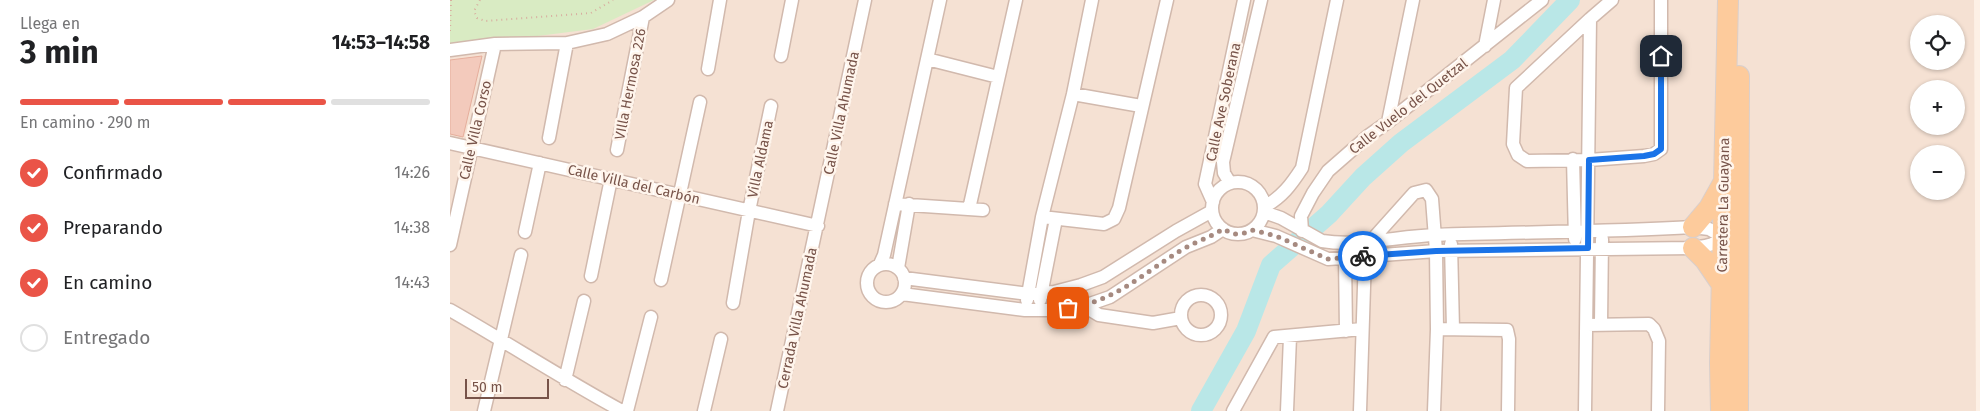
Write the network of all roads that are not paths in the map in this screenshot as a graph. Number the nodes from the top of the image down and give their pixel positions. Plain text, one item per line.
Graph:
1 (668, 0) edge
2 (720, 0) edge
3 (792, 0) edge
4 (865, 0) edge
5 (940, 0) edge
6 (1016, 0) edge
7 (1092, 0) edge
8 (1167, 0) edge
9 (1244, 0) edge
10 (1260, 0) edge
11 (1338, 0) edge
12 (1413, 0) edge
13 (1494, 0) edge
14 (1542, 0) edge
15 (1612, 0) edge
16 (1661, 0) edge
17 (1728, 0) edge
18 (1739, 0) edge
19 (643, 18) junction
20 (1590, 18) junction
21 (567, 43) junction
22 (495, 44) junction
23 (1485, 46) junction
24 (450, 50) edge
25 (781, 56) dead end
26 (927, 60) junction
27 (708, 69) dead end
28 (998, 77) junction
29 (1072, 94) junction
30 (700, 102) dead end
31 (771, 106) dead end
32 (1141, 106) junction
33 (1388, 122) junction
34 (1739, 124) junction
35 (549, 138) dead end
36 (450, 143) edge
37 (471, 147) junction
38 (617, 150) dead end
39 (1574, 159) junction
40 (1589, 160) junction
41 (540, 163) junction
42 (611, 179) junction
43 (1724, 181) junction
44 (1230, 184) junction
45 (679, 194) junction
46 (895, 204) junction
47 (909, 204) junction
48 (1213, 206) junction
49 (968, 209) junction
50 (1264, 209) junction
51 (983, 210) dead end
52 (749, 211) junction
53 (1042, 217) junction
54 (1056, 219) junction
55 (818, 226) junction
56 (1693, 227) junction
57 (1223, 229) junction
58 (1252, 230) junction
59 (1302, 231) junction
60 (525, 232) dead end
61 (1575, 232) junction
62 (1588, 232) junction
63 (1603, 232) junction
64 (1434, 235) junction
65 (1451, 235) junction
66 (1723, 237) junction
67 (1371, 241) junction
68 (1349, 242) junction
69 (450, 245) edge
70 (1602, 248) junction
71 (1693, 248) junction
72 (1581, 249) junction
73 (1436, 251) junction
74 (1451, 252) junction
75 (522, 255) dead end
76 (1365, 256) junction
77 (1346, 258) junction
78 (880, 264) junction
79 (901, 273) junction
80 (591, 276) dead end
81 (661, 280) dead end
82 (1722, 285) junction
83 (902, 294) junction
84 (1035, 294) junction
85 (584, 301) dead end
86 (733, 303) dead end
87 (1084, 306) junction
88 (450, 310) edge
89 (1025, 310) junction
90 (1039, 311) junction
91 (651, 316) dead end
92 (1181, 318) dead end
93 (1601, 324) junction
94 (1587, 325) junction
95 (1362, 329) junction
96 (1437, 329) junction
97 (1453, 329) junction
98 (1346, 331) junction
99 (1290, 337) junction
100 (500, 339) junction
101 (721, 339) dead end
102 (1739, 373) junction
103 (565, 380) junction
104 (484, 411) edge
105 (622, 411) edge
106 (627, 411) edge
107 (704, 411) edge
108 (777, 411) edge
109 (1233, 411) edge
110 (1288, 411) edge
111 (1360, 411) edge
112 (1434, 411) edge
113 (1508, 411) edge
114 (1585, 411) edge
115 (1658, 411) edge
116 (1721, 411) edge
117 (1738, 411) edge

1 - 19 street
2 - 27 street
3 - 25 street
4 - 55 street, Calle Villa Ahumada
5 - 26 street
6 - 28 street
7 - 29 street
8 - 32 street
9 - 48 street, Calle Ave Soberana
10 - 44 street, Calle Ave Soberana
11 - 50 street
12 - 33 street
13 - 23 street
14 - 23 street, Calle Vuelo del Quetzal
15 - 20 street
16 - 40 street
17 - 43 main road, Carretera La Guayana
18 - 34 main road, Carretera La Guayana
19 - 21 street
19 - 38 street, VIlla Hermosa 226
20 - 39 street
20 - 40 street
21 - 22 street
21 - 35 street
22 - 24 street
22 - 37 street, Calle Villa Corso
23 - 33 street, Calle Vuelo del Quetzal
26 - 28 street
26 - 46 street
28 - 49 street
29 - 32 street
29 - 53 street
30 - 45 street
31 - 52 street, Villa Aldama
32 - 54 street
33 - 59 street, Calle Vuelo del Quetzal
34 - 66 main road
34 - 102 main road, Carretera La Guayana
36 - 37 street, Calle Villa del Carbón
37 - 41 street, Calle Villa del Carbón
37 - 69 street, Calle Villa Corso
39 - 40 street
39 - 61 street
40 - 62 street
41 - 42 street, Calle Villa del Carbón
41 - 60 street
42 - 45 street, Calle Villa del Carbón
42 - 80 street
43 - 56 main road
43 - 66 main road, Carretera La Guayana
44 - 48 street
44 - 50 street
45 - 52 street, Calle Villa del Carbón
45 - 81 street
46 - 47 street
46 - 78 street
47 - 49 street
47 - 79 street
48 - 57 street
48 - 84 street
49 - 51 street
50 - 58 street
50 - 59 street
52 - 55 street, Calle Villa del Carbón
52 - 86 street, Villa Aldama
53 - 54 street
53 - 84 street
54 - 84 street
55 - 108 street, Cerrada Villa Ahumada
56 - 63 street
56 - 66 street
56 - 71 street
57 - 58 street
57 - 87 street
58 - 77 street
59 - 68 street
61 - 62 street
61 - 65 street
61 - 72 street
62 - 63 street
62 - 72 street
63 - 70 street
64 - 65 street
64 - 67 street
64 - 67 street
64 - 73 street
65 - 74 street
66 - 71 street
66 - 82 main road, Carretera La Guayana
66 - 102 main road
67 - 68 street
67 - 76 street
68 - 77 street
70 - 71 street
70 - 72 street
70 - 93 street
71 - 82 main road
72 - 74 street
72 - 94 street
73 - 74 street
73 - 76 street
73 - 96 street
74 - 97 street
75 - 100 street
76 - 77 street
76 - 95 street
77 - 98 street
78 - 79 street
78 - 83 street
79 - 83 street
79 - 84 street
82 - 116 main road, Carretera La Guayana
83 - 89 street
84 - 89 street
84 - 90 street
85 - 103 street
87 - 90 street
87 - 92 street
88 - 100 street
89 - 90 street
91 - 106 street
93 - 94 street
93 - 115 street
94 - 114 street
95 - 98 street
95 - 111 street
96 - 97 street
96 - 112 street
97 - 113 street
98 - 99 street
99 - 109 street
99 - 110 street
100 - 103 street
100 - 104 street
101 - 107 street
102 - 117 main road, Carretera La Guayana
103 - 105 street

